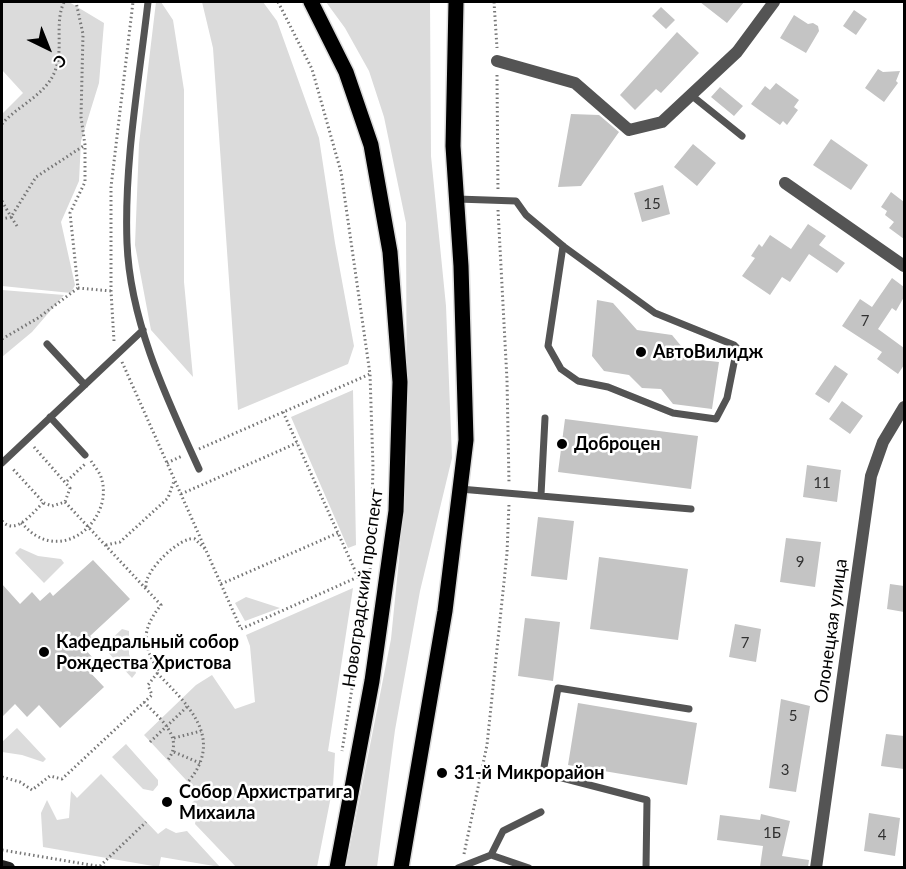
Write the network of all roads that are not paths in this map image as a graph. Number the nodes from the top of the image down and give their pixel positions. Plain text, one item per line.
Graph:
1 (148, 2) edge
2 (311, 2) edge
3 (456, 2) edge
4 (774, 2) edge
5 (497, 61) road end
6 (691, 95) junction
7 (742, 136) dead end
8 (785, 183) dead end
9 (457, 199) junction
10 (563, 246) junction
11 (904, 266) edge
12 (143, 330) junction
13 (47, 344) dead end
14 (85, 385) junction
15 (904, 406) edge
16 (50, 417) junction
17 (545, 418) dead end
18 (88, 458) road end
19 (2, 463) edge
20 (199, 469) dead end
21 (460, 489) junction
22 (541, 495) junction
23 (691, 509) dead end
24 (689, 709) dead end
25 (541, 812) dead end
26 (491, 855) junction
27 (2, 866) edge
28 (9, 867) edge
29 (337, 867) edge
30 (402, 867) edge
31 (460, 867) edge
32 (529, 867) edge
33 (646, 867) edge
34 (816, 867) edge

1 - 12 lane
2 - 29 main road, Новоградский проспект
3 - 9 main road
4 - 6 street
5 - 6 street
6 - 7 lane
8 - 11 street
9 - 10 lane
9 - 21 main road
10 - 10 lane
12 - 14 lane
12 - 20 lane
13 - 14 lane
14 - 16 lane
15 - 34 street, Олонецкая улица
16 - 18 lane
16 - 19 lane
17 - 22 lane
21 - 22 lane
21 - 30 main road
22 - 23 lane
24 - 33 lane
25 - 26 lane
26 - 31 lane
26 - 32 lane
27 - 28 main road

